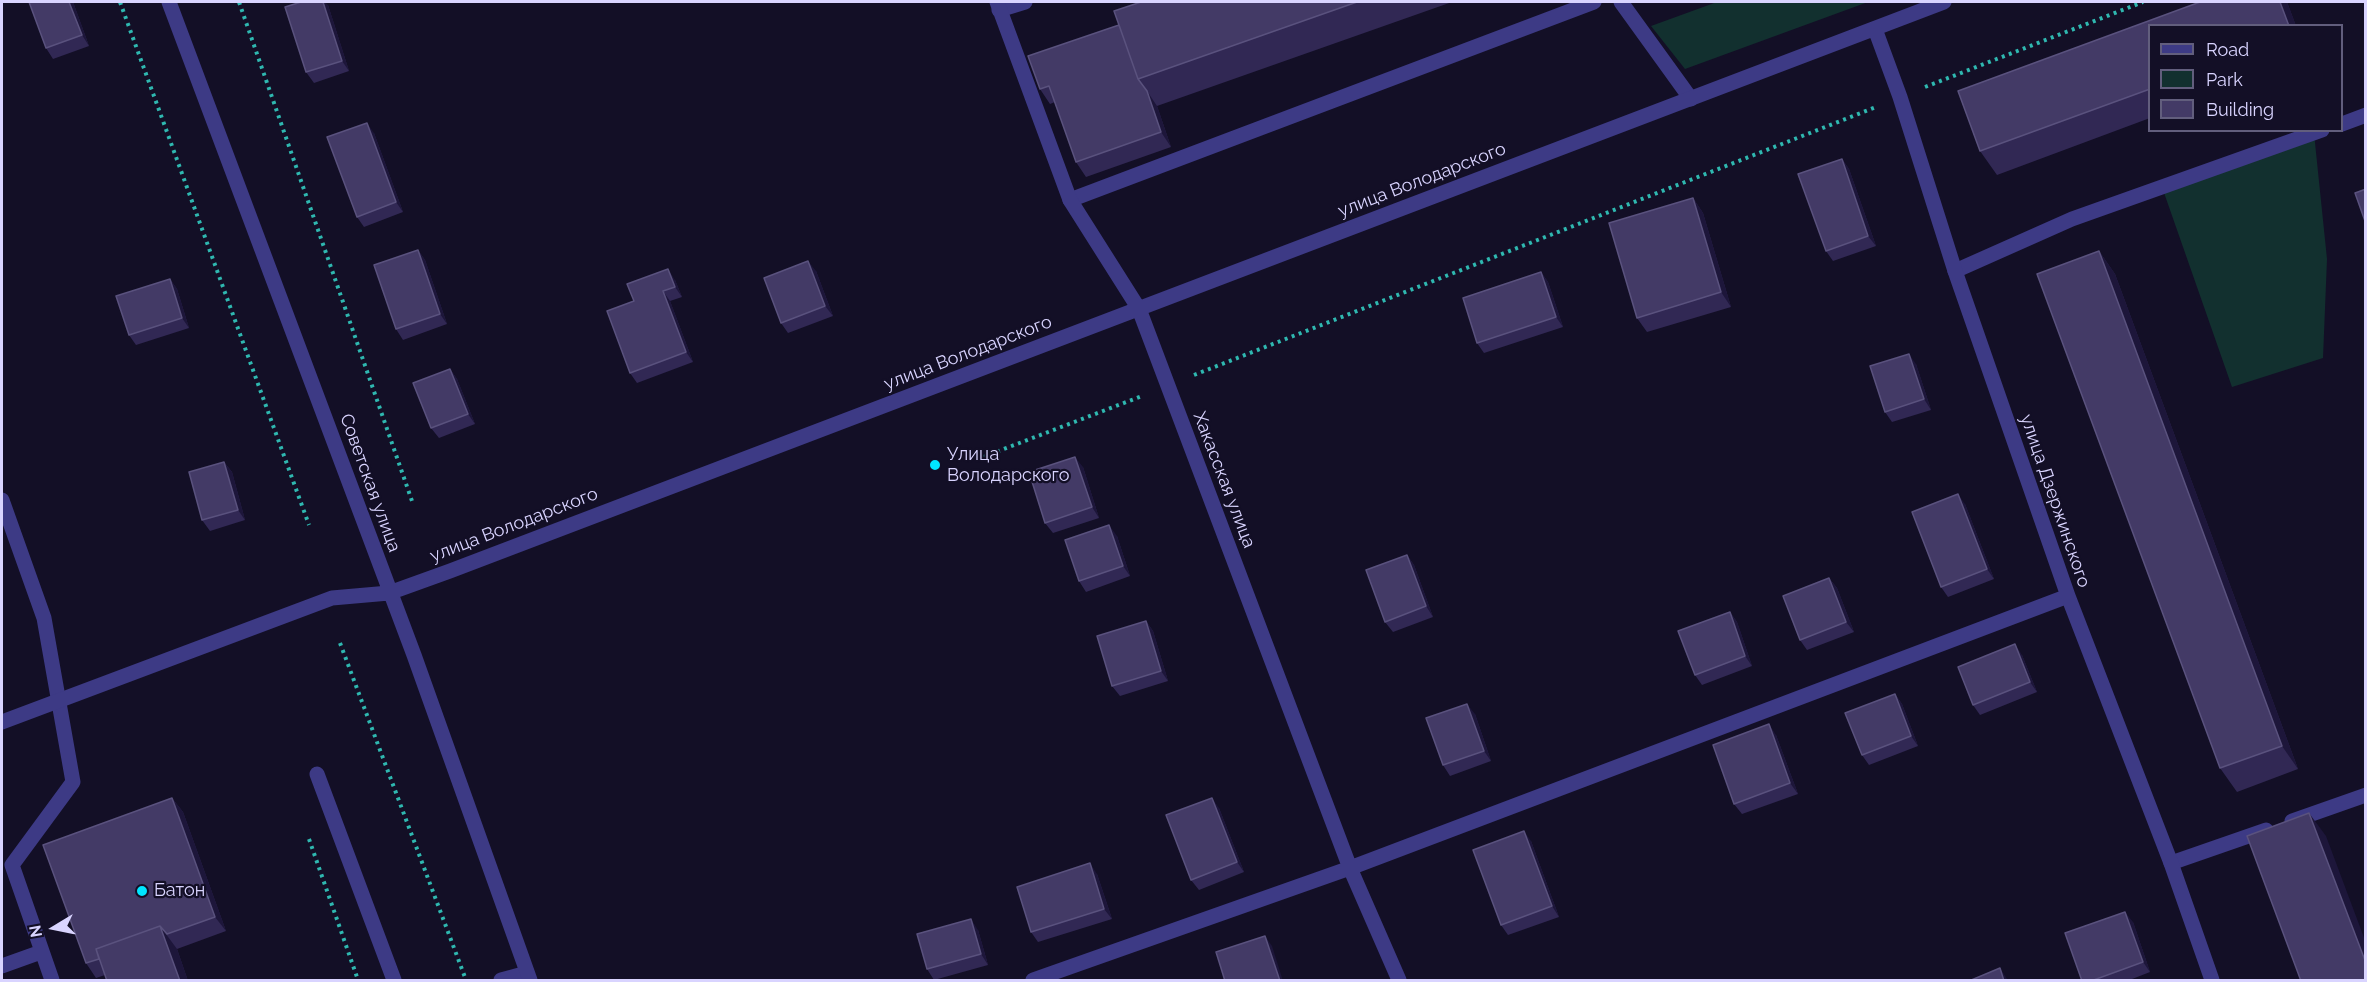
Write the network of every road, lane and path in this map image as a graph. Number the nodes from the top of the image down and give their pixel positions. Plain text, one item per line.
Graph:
1 (120, 2) edge
2 (169, 2) edge
3 (239, 2) edge
4 (1025, 2) edge
5 (1594, 2) edge
6 (1621, 2) edge
7 (1944, 2) edge
8 (2143, 2) edge
9 (998, 6) edge
10 (1875, 29) junction
11 (1900, 97) junction
12 (1691, 99) junction
13 (2366, 115) edge
14 (2343, 123) edge
15 (2316, 132) edge
16 (1070, 200) junction
17 (1955, 271) junction
18 (1139, 309) junction
19 (1168, 386) junction
20 (983, 457) dead end
21 (2, 500) edge
22 (412, 501) dead end
23 (309, 525) dead end
24 (389, 593) junction
25 (2068, 596) junction
26 (340, 643) dead end
27 (59, 701) junction
28 (2, 722) edge
29 (317, 774) dead end
30 (2366, 795) edge
31 (307, 834) dead end
32 (2171, 863) junction
33 (1350, 868) junction
34 (41, 952) junction
35 (2, 966) edge
36 (529, 977) edge
37 (51, 981) edge
38 (358, 981) edge
39 (394, 981) edge
40 (466, 981) edge
41 (501, 981) edge
42 (1033, 981) edge
43 (1399, 981) edge
44 (2212, 981) edge

1 - 23 path
2 - 24 street, Советская улица
3 - 22 path
4 - 9 street
5 - 16 street
6 - 12 street
7 - 10 street, улица Володарского
8 - 11 path
9 - 16 street, Хакасская улица
10 - 11 street, улица Дзержинского
10 - 12 street, улица Володарского
11 - 17 street, улица Дзержинского
11 - 19 path
12 - 18 street, улица Володарского
13 - 14 street
15 - 17 street
16 - 18 street, Хакасская улица
17 - 25 street, улица Дзержинского
18 - 19 street, Хакасская улица
18 - 24 street, улица Володарского
19 - 20 path
19 - 33 street, Хакасская улица
21 - 27 street
24 - 27 street, улица Володарского
24 - 36 street, Советская улица
25 - 32 street, улица Дзержинского
25 - 33 street
26 - 40 path
27 - 28 street, улица Володарского
27 - 34 street
29 - 39 street
30 - 32 street
31 - 38 path
32 - 44 street, улица Дзержинского
33 - 42 street
33 - 43 street, Хакасская улица
34 - 35 street
34 - 37 street
36 - 41 street

